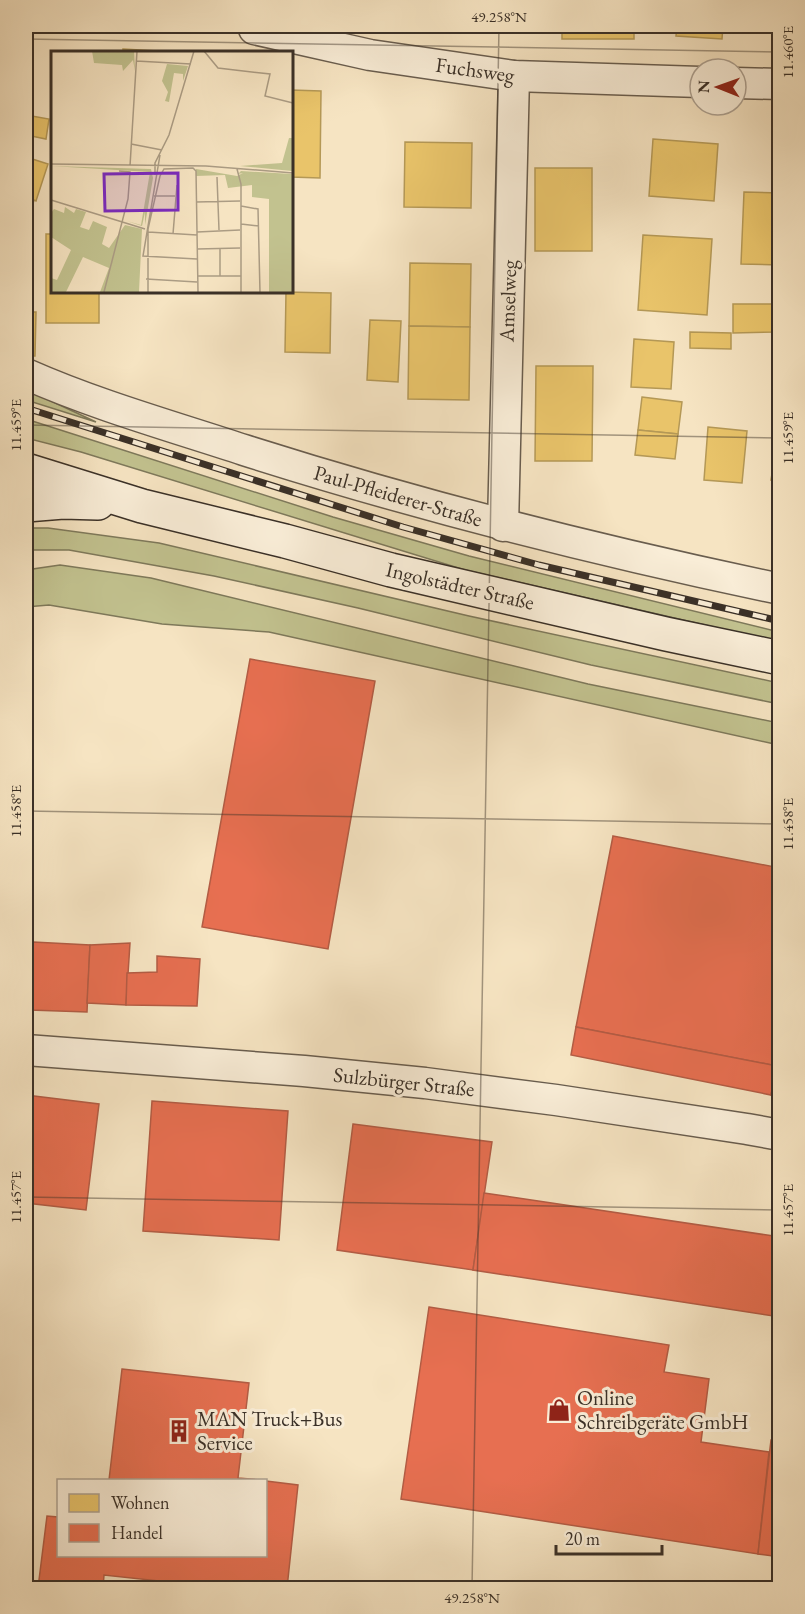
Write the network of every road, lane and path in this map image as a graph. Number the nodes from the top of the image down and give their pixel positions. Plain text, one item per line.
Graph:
1 (254, 29) dead end
2 (514, 76) junction
3 (688, 82) edge
4 (748, 83) edge
5 (780, 84) edge
6 (26, 374) edge
7 (26, 470) edge
8 (26, 505) edge
9 (142, 506) junction
10 (502, 526) junction
11 (780, 589) edge
12 (780, 658) edge
13 (26, 1050) edge
14 (780, 1135) edge

1 - 2 street, Fuchsweg
2 - 3 street, Fuchsweg
2 - 10 street, Amselweg
4 - 5 street
6 - 10 street, Paul-Pfleiderer-Straße
7 - 9 street, Ingolstädter Straße
8 - 9 street, Ingolstädter Straße
9 - 12 street, Ingolstädter Straße
10 - 11 street, Paul-Pfleiderer-Straße
13 - 14 street, Sulzbürger Straße

